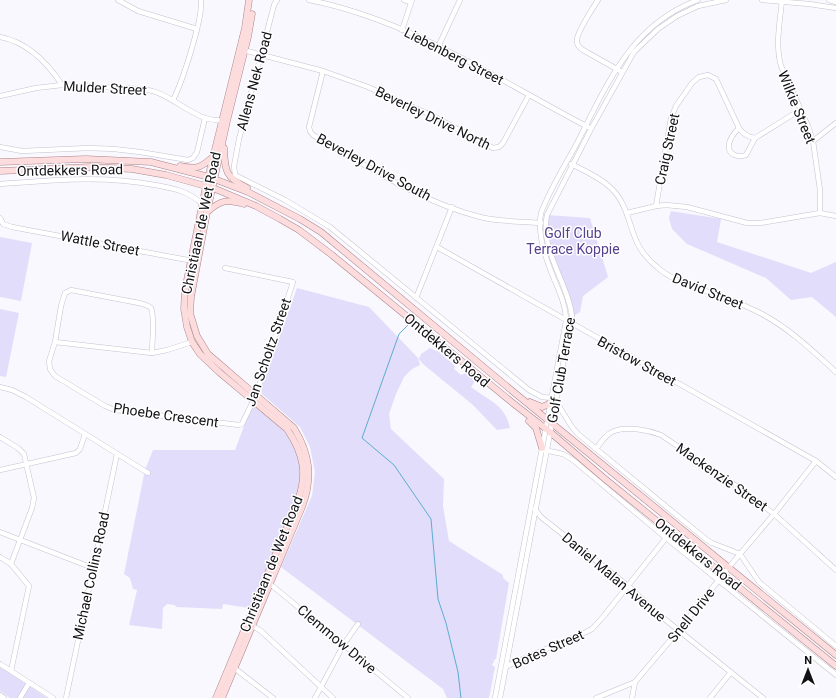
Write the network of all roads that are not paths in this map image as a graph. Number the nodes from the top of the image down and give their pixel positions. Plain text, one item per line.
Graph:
1 (118, 0) edge
2 (201, 0) edge
3 (249, 0) edge
4 (252, 0) edge
5 (309, 0) edge
6 (404, 0) edge
7 (460, 0) edge
8 (598, 0) edge
9 (698, 0) edge
10 (726, 0) edge
11 (762, 0) edge
12 (829, 0) edge
13 (412, 1) edge
14 (782, 1) edge
15 (275, 2) edge
16 (836, 2) edge
17 (836, 8) edge
18 (197, 29) junction
19 (402, 30) junction
20 (0, 37) edge
21 (439, 45) junction
22 (242, 50) junction
23 (261, 54) junction
24 (616, 69) junction
25 (323, 71) junction
26 (622, 72) junction
27 (62, 85) junction
28 (529, 95) junction
29 (0, 96) edge
30 (173, 100) junction
31 (800, 110) junction
32 (205, 118) junction
33 (225, 121) junction
34 (836, 123) edge
35 (586, 126) junction
36 (739, 128) junction
37 (591, 129) junction
38 (224, 136) junction
39 (755, 138) junction
40 (813, 142) junction
41 (0, 147) edge
42 (215, 155) junction
43 (235, 157) joint
44 (0, 162) edge
45 (151, 162) junction
46 (567, 162) junction
47 (573, 165) junction
48 (0, 171) edge
49 (212, 178) junction
50 (0, 184) edge
51 (206, 186) junction
52 (213, 188) junction
53 (202, 204) junction
54 (656, 206) junction
55 (452, 207) junction
56 (264, 210) junction
57 (207, 212) junction
58 (627, 213) junction
59 (820, 213) junction
60 (836, 216) edge
61 (0, 218) edge
62 (300, 219) junction
63 (542, 223) junction
64 (437, 248) junction
65 (195, 261) junction
66 (225, 268) dead end
67 (416, 298) junction
68 (569, 322) junction
69 (55, 342) junction
70 (192, 342) junction
71 (152, 353) junction
72 (836, 372) edge
73 (0, 387) edge
74 (516, 394) junction
75 (254, 397) junction
76 (553, 401) junction
77 (514, 404) junction
78 (243, 421) joint
79 (550, 422) junction
80 (548, 430) junction
81 (85, 434) junction
82 (0, 437) edge
83 (544, 449) junction
84 (596, 449) junction
85 (117, 454) junction
86 (816, 461) junction
87 (27, 464) junction
88 (0, 470) edge
89 (148, 473) dead end
90 (836, 477) edge
91 (531, 507) junction
92 (530, 513) junction
93 (537, 514) junction
94 (774, 514) junction
95 (0, 532) edge
96 (666, 538) junction
97 (21, 540) junction
98 (740, 554) junction
99 (0, 557) edge
100 (11, 564) junction
101 (729, 567) junction
102 (93, 568) junction
103 (836, 570) edge
104 (723, 574) junction
105 (719, 580) junction
106 (267, 582) junction
107 (628, 586) junction
108 (358, 624) dead end
109 (250, 625) junction
110 (679, 630) junction
111 (344, 644) junction
112 (836, 646) edge
113 (836, 655) edge
114 (0, 664) edge
115 (836, 666) edge
116 (232, 667) junction
117 (503, 667) junction
118 (11, 671) junction
119 (731, 672) junction
120 (836, 675) edge
121 (635, 682) junction
122 (29, 683) junction
123 (321, 687) junction
124 (0, 696) edge
125 (4, 698) edge
126 (20, 698) edge
127 (53, 698) edge
128 (66, 698) edge
129 (216, 698) edge
130 (222, 698) edge
131 (273, 698) edge
132 (315, 698) edge
133 (333, 698) edge
134 (408, 698) edge
135 (494, 698) edge
136 (500, 698) edge
137 (596, 698) edge
138 (632, 698) edge
139 (710, 698) edge
140 (763, 698) edge

1 - 18 street
2 - 18 street
3 - 22 main road, Christiaan de Wet Road
4 - 22 main road, Christiaan de Wet Road
5 - 19 street, Liebenberg Street
6 - 13 street
7 - 21 street
8 - 24 street
9 - 24 street, Golf Club Terrace
10 - 26 street
11 - 14 street
12 - 16 street
13 - 19 street
14 - 17 street
14 - 31 street, Wilkie Street
15 - 23 street, Allens Nek Road
18 - 30 street
19 - 21 street, Liebenberg Street
20 - 27 street
21 - 28 street, Liebenberg Street
22 - 23 street, Beverley Drive North
22 - 33 main road, Christiaan de Wet Road
23 - 25 street, Beverley Drive North
23 - 43 street, Allens Nek Road
24 - 26 street
24 - 35 street, Golf Club Terrace
25 - 28 street, Beverley Drive North
25 - 55 street, Beverley Drive South
26 - 37 street
27 - 29 street, Mulder Street
27 - 30 street, Mulder Street
28 - 35 street, Liebenberg Street
30 - 32 street, Mulder Street
31 - 39 street
31 - 40 street, Wilkie Street
32 - 33 street, Mulder Street
32 - 41 street, Ontdekkers Road
33 - 38 main road, Christiaan de Wet Road
33 - 42 main road, Christiaan de Wet Road
34 - 40 street
35 - 37 street, Liebenberg Street
35 - 46 street, Golf Club Terrace
36 - 39 street
36 - 39 street
36 - 54 street, Craig Street
37 - 47 street
38 - 49 main road, Christiaan de Wet Road
38 - 62 main road
40 - 59 street, Wilkie Street
42 - 45 main road
42 - 49 main road, Christiaan de Wet Road
43 - 67 street, Ontdekkers Road
44 - 45 main road, Ontdekkers Road
45 - 49 main road, Ontdekkers Road
46 - 47 street, David Street
46 - 63 street, Golf Club Terrace
47 - 58 street, David Street
47 - 63 street
48 - 51 main road, Ontdekkers Road
49 - 51 main road, Christiaan de Wet Road
49 - 52 main road, Christiaan de Wet Road
49 - 62 main road, Ontdekkers Road
50 - 53 street, Ontdekkers Road
51 - 52 main road, Ontdekkers Road
51 - 53 main road, Christiaan de Wet Road
52 - 56 main road, Ontdekkers Road
52 - 57 main road, Christiaan de Wet Road
53 - 65 main road, Christiaan de Wet Road
54 - 58 street
54 - 59 street
55 - 63 street, Beverley Drive South
55 - 64 street
56 - 57 main road
56 - 77 main road, Ontdekkers Road
57 - 65 main road, Christiaan de Wet Road
58 - 72 street, David Street
59 - 60 street
61 - 65 street, Wattle Street
62 - 74 main road, Ontdekkers Road
63 - 68 street, Golf Club Terrace
64 - 67 street
64 - 68 street, Bristow Street
65 - 70 main road, Christiaan de Wet Road
65 - 75 main road, Christiaan de Wet Road
66 - 75 street, Jan Scholtz Street
67 - 76 street, Ontdekkers Road
68 - 76 street, Golf Club Terrace
68 - 86 street, Bristow Street
69 - 71 street
69 - 71 street
69 - 78 street, Phoebe Crescent
70 - 71 street
70 - 75 main road, Christiaan de Wet Road
73 - 81 street
74 - 76 main road
74 - 79 main road, Ontdekkers Road
75 - 78 street, Jan Scholtz Street
75 - 106 main road, Christiaan de Wet Road
76 - 79 street, Golf Club Terrace
76 - 84 street, Ontdekkers Road
77 - 80 main road, Ontdekkers Road
77 - 83 main road
79 - 80 street, Golf Club Terrace
79 - 101 main road, Ontdekkers Road
80 - 83 street, Golf Club Terrace
80 - 104 main road, Ontdekkers Road
81 - 85 street
81 - 87 street
82 - 87 street
83 - 91 street, Golf Club Terrace
83 - 93 street, Golf Club Terrace
83 - 96 street, Ontdekkers Road
84 - 94 street, Mackenzie Street
84 - 98 street, Ontdekkers Road
85 - 89 street
85 - 102 street, Michael Collins Road
86 - 90 street, Bristow Street
86 - 94 street, Snell Drive
87 - 88 street
87 - 97 street
91 - 92 street, Golf Club Terrace
91 - 93 street, Daniel Malan Avenue
92 - 93 street, Daniel Malan Avenue
92 - 117 street, Golf Club Terrace
93 - 107 street, Daniel Malan Avenue
93 - 117 street, Golf Club Terrace
94 - 98 street, Snell Drive
94 - 103 street, Mackenzie Street
95 - 97 street
96 - 105 street, Ontdekkers Road
96 - 107 street, Botes Street
97 - 100 street
97 - 102 street
98 - 101 street, Snell Drive
98 - 112 street, Ontdekkers Road
99 - 100 street
100 - 118 street
101 - 104 street, Snell Drive
101 - 113 main road, Ontdekkers Road
102 - 128 street, Michael Collins Road
104 - 105 street, Snell Drive
104 - 115 main road, Ontdekkers Road
105 - 110 street, Snell Drive
105 - 120 street, Ontdekkers Road
106 - 109 main road, Christiaan de Wet Road
106 - 111 street, Clemmow Drive
107 - 110 street, Daniel Malan Avenue
107 - 117 street, Botes Street
108 - 111 street
109 - 116 main road, Christiaan de Wet Road
109 - 123 street
110 - 119 street, Daniel Malan Avenue
110 - 121 street, Snell Drive
111 - 123 street
111 - 134 street, Clemmow Drive
114 - 118 street
116 - 129 main road, Christiaan de Wet Road
116 - 130 main road, Christiaan de Wet Road
116 - 131 street
117 - 135 street, Golf Club Terrace
117 - 136 street, Golf Club Terrace
118 - 122 street
119 - 139 street
119 - 140 street, Daniel Malan Avenue
121 - 137 street
121 - 138 street, Snell Drive
122 - 126 street
122 - 127 street
123 - 132 street
123 - 133 street
124 - 125 street

